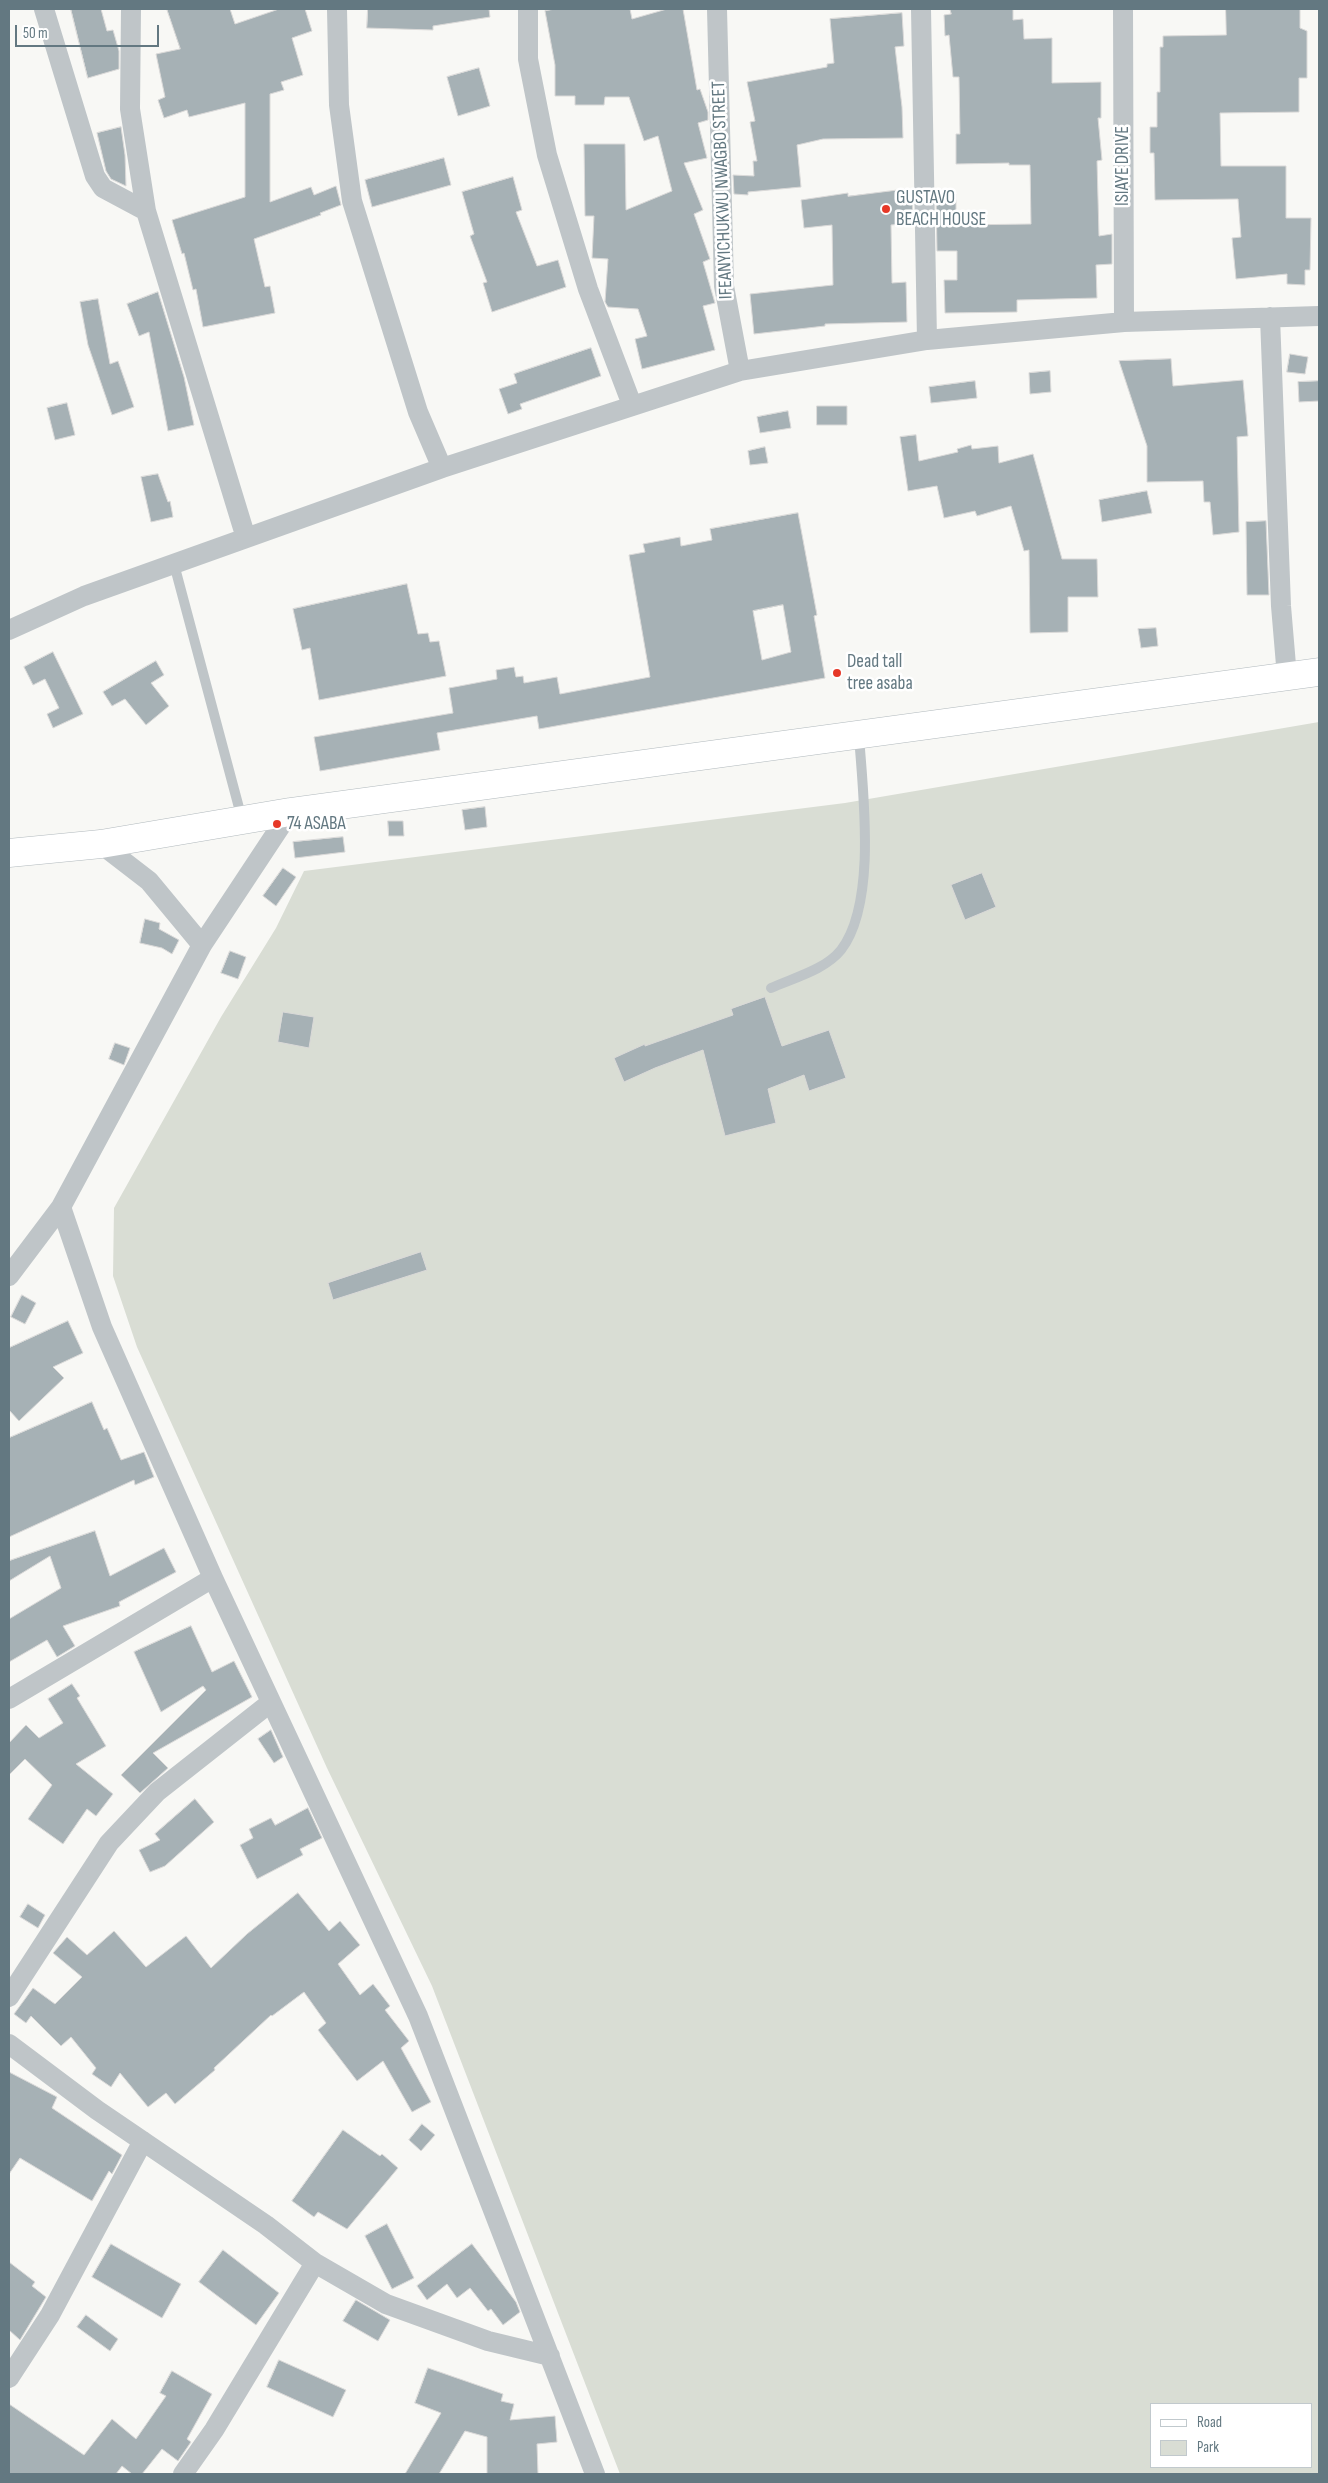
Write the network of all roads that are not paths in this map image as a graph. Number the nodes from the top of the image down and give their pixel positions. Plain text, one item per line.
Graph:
1 (44, 9) edge
2 (131, 9) edge
3 (337, 9) edge
4 (528, 9) edge
5 (717, 9) edge
6 (921, 9) edge
7 (1123, 9) edge
8 (146, 211) junction
9 (1319, 316) edge
10 (1270, 317) junction
11 (1124, 322) junction
12 (927, 340) junction
13 (740, 371) junction
14 (632, 405) junction
15 (442, 468) junction
16 (246, 538) junction
17 (174, 564) junction
18 (9, 630) edge
19 (1319, 672) edge
20 (1287, 677) junction
21 (859, 735) junction
22 (290, 812) junction
23 (243, 820) junction
24 (101, 844) junction
25 (9, 853) edge
26 (202, 945) junction
27 (771, 988) dead end
28 (61, 1207) junction
29 (9, 1276) edge
30 (213, 1578) junction
31 (9, 1699) edge
32 (270, 1703) junction
33 (9, 1997) edge
34 (9, 2044) edge
35 (143, 2141) junction
36 (316, 2263) junction
37 (550, 2356) junction
38 (9, 2378) edge
39 (183, 2474) edge
40 (595, 2474) edge

1 - 8 street
2 - 8 street
3 - 15 street
4 - 14 street
5 - 13 street, IFEANYICHUKWU NWAGBO STREET
6 - 12 street
7 - 11 street, ISIAYE DRIVE
8 - 16 street
9 - 10 street
10 - 11 street
10 - 20 street
11 - 12 street
12 - 13 street
13 - 14 street
14 - 15 street
15 - 16 street
16 - 17 street
17 - 18 street
17 - 23 lane
19 - 20 main road
20 - 21 main road
21 - 22 main road
21 - 27 lane
22 - 23 main road
22 - 26 street
23 - 24 main road
24 - 25 main road
24 - 26 street
26 - 28 street
28 - 29 street
28 - 30 street
30 - 31 street
30 - 32 street
32 - 33 street
32 - 37 street
34 - 35 street
35 - 36 street
35 - 38 street
36 - 37 street
36 - 39 street
37 - 40 street

